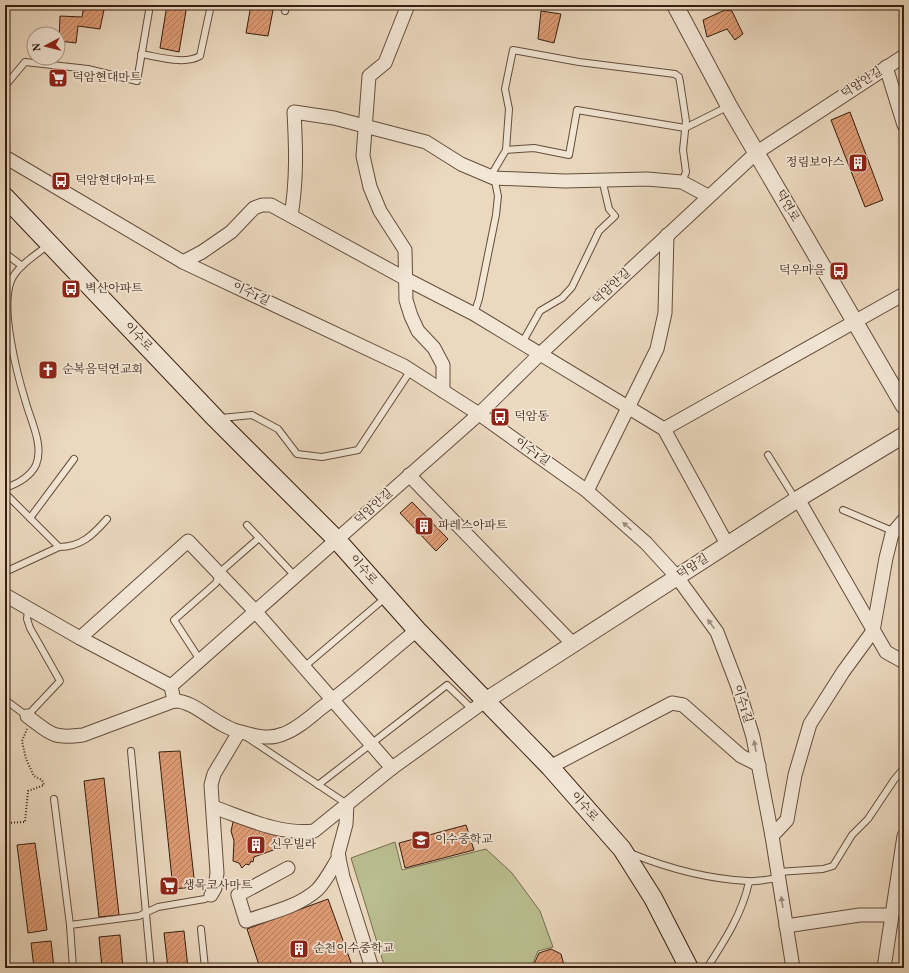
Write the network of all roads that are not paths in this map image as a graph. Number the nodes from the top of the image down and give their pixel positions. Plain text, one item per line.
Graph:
1 (150, 5) edge
2 (211, 5) edge
3 (408, 5) edge
4 (675, 5) edge
5 (141, 54) junction
6 (904, 56) edge
7 (886, 67) junction
8 (5, 86) edge
9 (729, 106) junction
10 (904, 125) edge
11 (365, 126) junction
12 (685, 128) junction
13 (506, 150) junction
14 (756, 153) junction
15 (5, 157) edge
16 (494, 178) junction
17 (602, 179) junction
18 (682, 182) junction
19 (708, 196) junction
20 (5, 197) edge
21 (291, 216) junction
22 (668, 235) junction
23 (49, 244) junction
24 (5, 253) edge
25 (183, 262) junction
26 (22, 266) junction
27 (406, 279) junction
28 (904, 294) edge
29 (474, 314) junction
30 (855, 323) junction
31 (522, 343) junction
32 (540, 354) junction
33 (411, 370) junction
34 (443, 391) junction
35 (904, 406) edge
36 (630, 407) junction
37 (479, 414) junction
38 (216, 419) junction
39 (904, 422) edge
40 (664, 429) junction
41 (904, 435) edge
42 (768, 455) dead end
43 (74, 459) dead end
44 (409, 475) junction
45 (5, 488) edge
46 (587, 491) junction
47 (5, 493) edge
48 (797, 499) junction
49 (844, 510) dead end
50 (30, 518) junction
51 (107, 519) dead end
52 (904, 520) edge
53 (247, 524) dead end
54 (895, 532) junction
55 (259, 538) junction
56 (337, 540) junction
57 (727, 544) junction
58 (59, 547) junction
59 (5, 572) edge
60 (218, 573) junction
61 (295, 576) junction
62 (677, 577) junction
63 (5, 595) edge
64 (387, 597) junction
65 (28, 610) junction
66 (255, 611) junction
67 (417, 630) junction
68 (873, 631) junction
69 (80, 638) junction
70 (574, 644) junction
71 (200, 660) junction
72 (904, 662) edge
73 (304, 667) junction
74 (171, 686) junction
75 (333, 699) junction
76 (174, 701) junction
77 (8, 702) dead end
78 (479, 706) junction
79 (30, 718) junction
80 (239, 732) junction
81 (371, 744) junction
82 (131, 752) dead end
83 (758, 765) junction
84 (550, 767) junction
85 (392, 768) junction
86 (904, 768) edge
87 (318, 785) junction
88 (54, 799) dead end
89 (347, 804) junction
90 (213, 807) junction
91 (772, 836) junction
92 (904, 836) edge
93 (622, 849) junction
94 (339, 857) junction
95 (288, 868) dead end
96 (778, 875) junction
97 (749, 882) junction
98 (211, 895) joint
99 (145, 914) junction
100 (892, 915) junction
101 (70, 925) junction
102 (786, 926) junction
103 (201, 929) dead end
104 (73, 968) edge
105 (151, 968) edge
106 (205, 968) edge
107 (372, 968) edge
108 (689, 968) edge
109 (707, 968) edge
110 (793, 968) edge
111 (884, 968) edge

1 - 5 lane
2 - 5 lane
3 - 11 street
4 - 9 street, 덕연로
5 - 8 lane
6 - 7 street, 덕암안길
7 - 10 street
7 - 14 street, 덕암안길
9 - 12 lane
9 - 14 street, 덕연로
11 - 16 street
11 - 21 street
11 - 27 street
12 - 13 lane
12 - 13 lane
12 - 18 lane
13 - 16 lane
14 - 19 street, 덕암안길
14 - 30 street, 덕연로
15 - 25 street, 이수1길
16 - 17 street
16 - 29 lane
17 - 18 street
17 - 31 lane
18 - 19 street
19 - 22 street, 덕암안길
20 - 23 main road, 이수로
21 - 25 street
21 - 27 street
22 - 32 street, 덕암안길
22 - 36 street
23 - 26 lane
23 - 38 main road, 이수로
24 - 26 lane
25 - 33 street, 이수1길
26 - 45 lane
27 - 29 street
27 - 34 street
28 - 30 street
29 - 31 street
30 - 35 street, 덕연로
30 - 40 street
31 - 32 street
32 - 36 street
32 - 37 street, 덕암안길
33 - 34 street, 이수1길
33 - 38 lane
34 - 37 street, 이수1길
36 - 40 street
36 - 46 street
37 - 44 street, 덕암안길
37 - 46 street, 이수1길
38 - 56 main road, 이수로
39 - 41 street
40 - 57 street
41 - 48 street, 덕암길
42 - 48 lane
43 - 50 lane
44 - 56 street, 덕암안길
44 - 70 street
62 -> 46 street, 이수1길
47 - 50 lane
48 - 57 street, 덕암길
48 - 68 street
49 - 54 lane
50 - 58 lane
51 - 58 lane
52 - 54 street
53 - 55 lane
54 - 68 street
55 - 60 lane
55 - 61 lane
56 - 61 street, 덕암안길
56 - 64 main road, 이수로
57 - 62 street, 덕암길
58 - 59 lane
60 - 66 street
60 - 69 street
60 - 71 lane
61 - 66 street, 덕암안길
62 - 70 street, 덕암길
83 -> 62 street, 이수1길
63 - 65 street
64 - 67 main road, 이수로
64 - 73 lane
65 - 69 street
65 - 79 lane
66 - 71 street, 덕암안길
66 - 73 street
67 - 75 street
67 - 78 main road, 이수로
68 - 72 street
68 - 91 street
69 - 74 street
70 - 78 street, 덕암길
71 - 74 street, 덕암안길
73 - 75 street
74 - 76 street
75 - 80 street
75 - 81 street
76 - 79 street
76 - 80 street
77 - 79 lane
78 - 81 lane
78 - 84 main road, 이수로
78 - 85 street
80 - 87 lane
80 - 90 street
81 - 85 street
81 - 87 lane
82 - 99 lane
83 - 84 street
83 - 91 street, 이수1길
84 - 93 main road, 이수로
85 - 89 street
86 - 96 lane
87 - 89 lane
88 - 101 lane
89 - 90 street
89 - 94 street
90 - 98 street
91 - 96 street, 이수1길
92 - 100 street
93 - 97 lane
93 - 108 main road, 이수로
94 - 95 street
94 - 107 street
96 - 97 lane
102 -> 96 street, 이수1길
97 - 109 lane
98 - 99 lane
99 - 101 lane
99 - 105 lane
100 - 102 street
100 - 111 street
101 - 104 lane
102 - 110 street, 이수1길
103 - 106 lane

